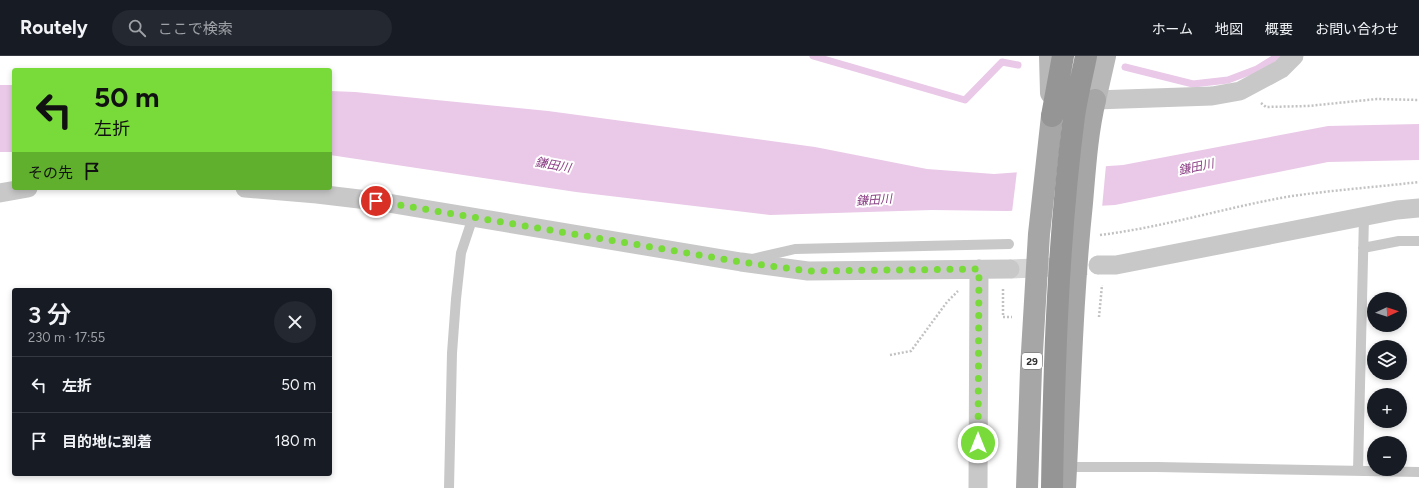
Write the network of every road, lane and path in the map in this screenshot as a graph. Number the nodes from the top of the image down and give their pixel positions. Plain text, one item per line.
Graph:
1 (1050, 56) edge
2 (1063, 56) edge
3 (1086, 56) edge
4 (1105, 56) edge
5 (1294, 56) edge
6 (1240, 91) junction
7 (1095, 100) junction
8 (1419, 100) edge
9 (1052, 116) junction
10 (1082, 118) junction
11 (1419, 182) edge
12 (17, 190) edge
13 (269, 190) edge
14 (0, 193) edge
15 (1419, 208) edge
16 (1364, 216) junction
17 (473, 217) junction
18 (1070, 236) junction
19 (1419, 241) edge
20 (1009, 244) dead end
21 (1363, 248) junction
22 (744, 262) junction
23 (979, 269) junction
24 (1010, 269) tunnel mouth
25 (1100, 273) joint
26 (1003, 288) dead end
27 (959, 289) dead end
28 (1016, 317) dead end
29 (1099, 317) dead end
30 (890, 355) dead end
31 (1066, 466) junction
32 (1358, 471) junction
33 (1419, 472) edge
34 (449, 488) edge
35 (978, 488) edge
36 (1027, 488) edge
37 (1052, 488) edge
38 (1066, 488) edge

1 - 9 street
2 - 9 highway
3 - 10 highway
4 - 7 street
5 - 6 street
6 - 7 street
6 - 8 path
7 - 10 main road
9 - 36 main road, 29
10 - 18 highway
11 - 18 path
12 - 14 street
13 - 17 street
15 - 16 street
16 - 21 lane
16 - 25 street
17 - 22 street
17 - 34 lane
18 - 31 main road
18 - 37 highway
19 - 21 lane
20 - 22 lane
21 - 32 lane
22 - 23 street
23 - 24 street
23 - 35 street
25 - 29 path
26 - 28 path
27 - 30 path
31 - 32 lane
31 - 38 main road
32 - 33 lane

